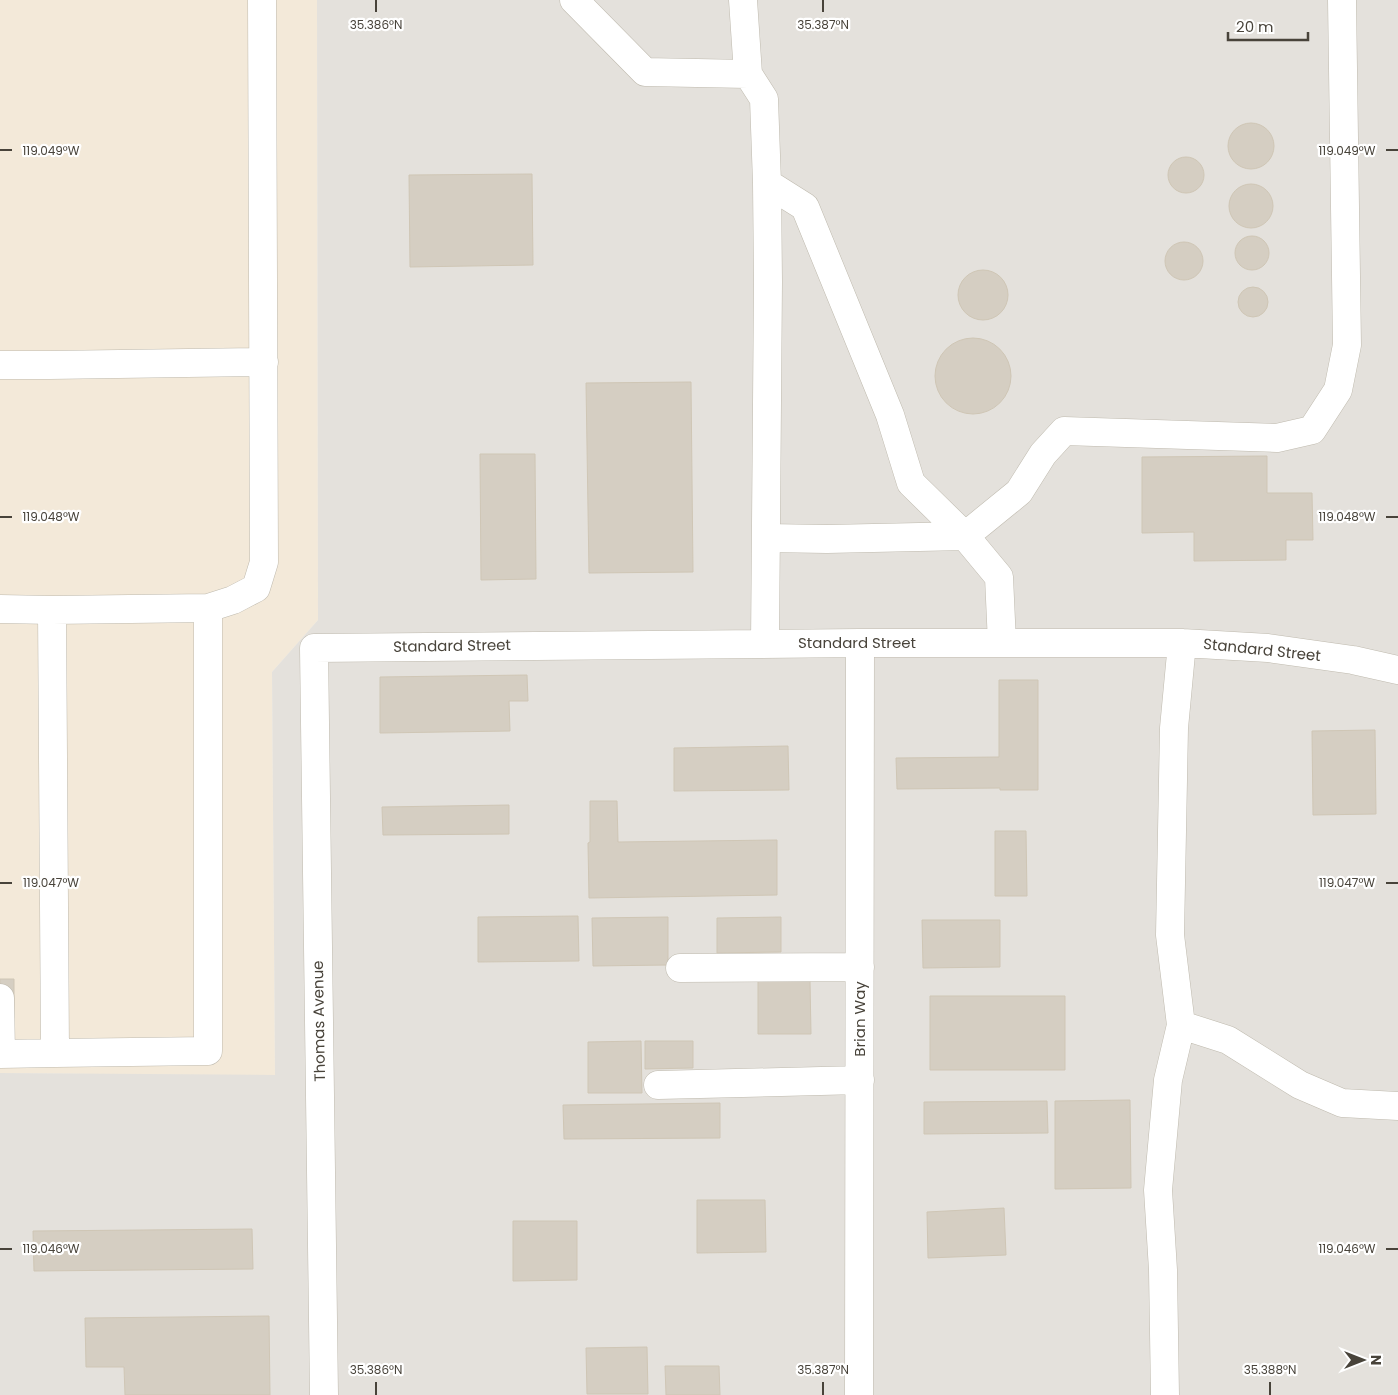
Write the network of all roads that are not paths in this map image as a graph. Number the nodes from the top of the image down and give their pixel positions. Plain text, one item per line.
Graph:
1 (262, 0) edge
2 (574, 0) edge
3 (743, 0) edge
4 (1342, 0) edge
5 (748, 74) junction
6 (767, 183) junction
7 (264, 362) junction
8 (0, 364) edge
9 (965, 536) junction
10 (766, 538) junction
11 (208, 608) junction
12 (0, 609) edge
13 (52, 610) junction
14 (860, 643) junction
15 (1002, 643) junction
16 (1182, 643) junction
17 (765, 644) junction
18 (314, 648) joint
19 (1398, 670) edge
20 (680, 968) dead end
21 (860, 968) junction
22 (0, 998) edge
23 (1181, 1025) junction
24 (55, 1053) junction
25 (0, 1054) edge
26 (860, 1080) junction
27 (658, 1085) dead end
28 (1398, 1106) edge
29 (324, 1395) edge
30 (859, 1395) edge
31 (1166, 1395) edge

1 - 7 street
2 - 5 street
3 - 5 street
4 - 9 street
5 - 6 street
6 - 9 street
6 - 10 street
7 - 8 street
7 - 11 street
9 - 10 street
9 - 15 street
10 - 17 street
11 - 13 street
11 - 24 street
12 - 13 street
13 - 24 street
14 - 15 street, Standard Street
14 - 17 street, Standard Street
14 - 21 street, Brian Way
15 - 16 street, Standard Street
16 - 19 street, Standard Street
16 - 23 street
17 - 18 street, Standard Street
18 - 29 street, Thomas Avenue
20 - 21 street
21 - 26 street, Brian Way
22 - 25 street
23 - 28 street
23 - 31 street
24 - 25 street
26 - 27 street
26 - 30 street, Brian Way

